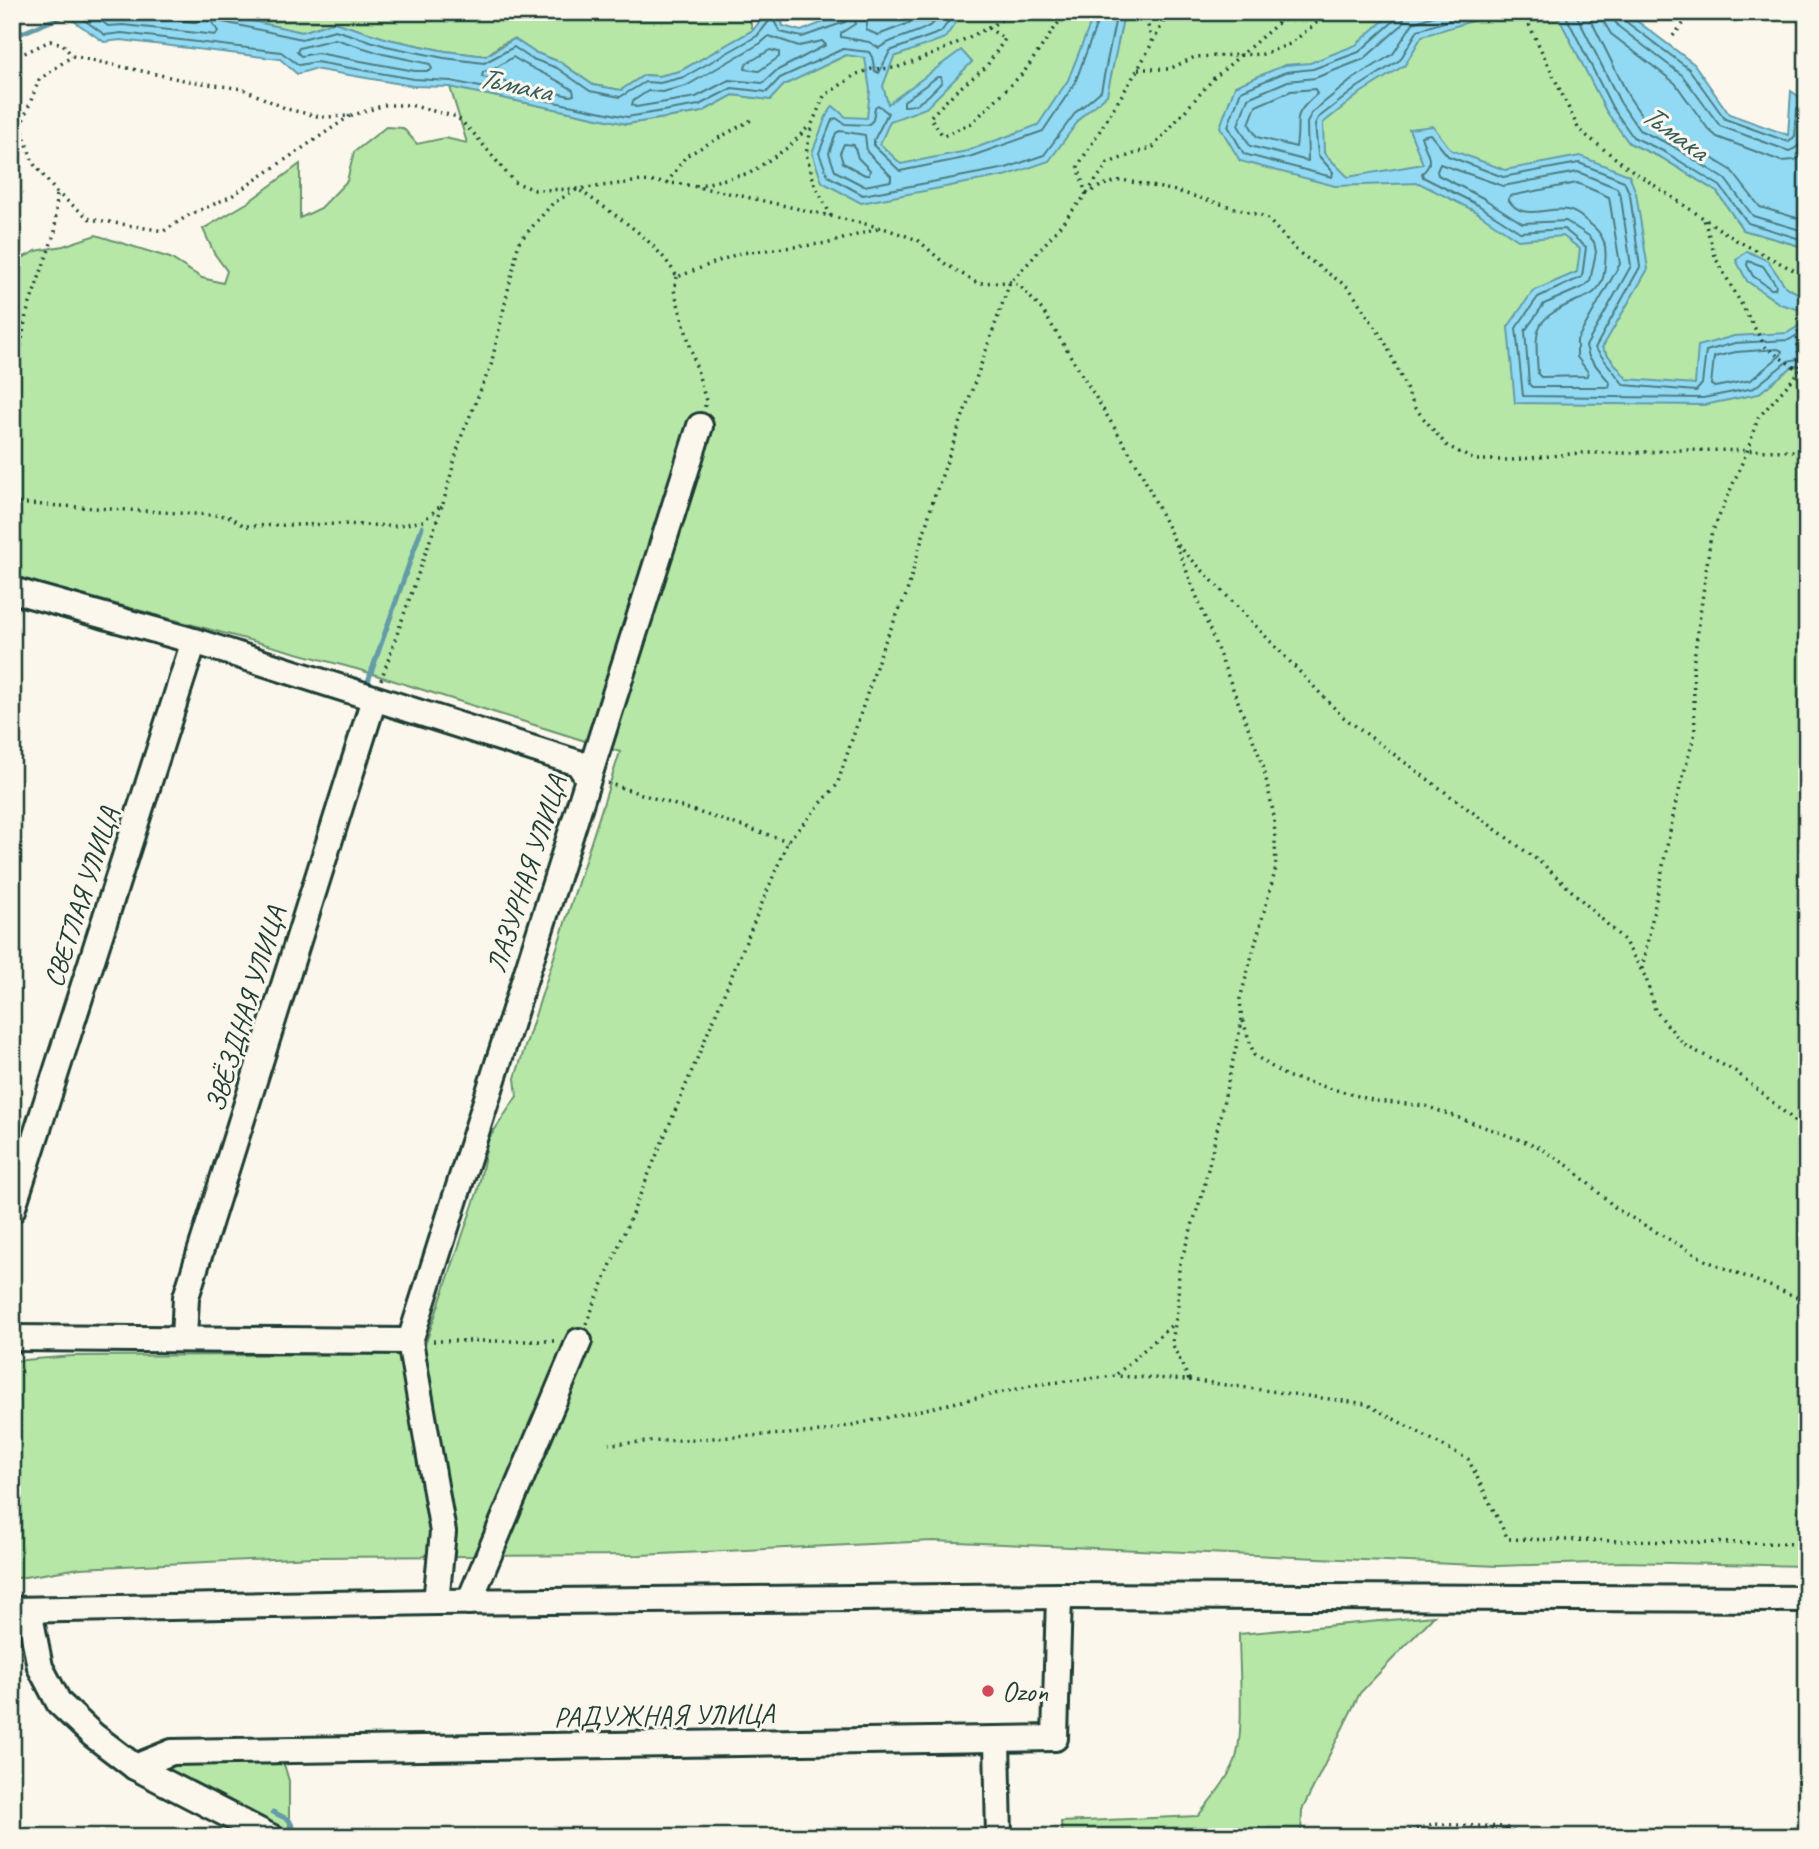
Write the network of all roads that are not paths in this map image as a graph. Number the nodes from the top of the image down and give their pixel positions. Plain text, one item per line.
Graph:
1 (700, 426) road end
2 (12, 590) edge
3 (194, 641) junction
4 (374, 699) junction
5 (587, 777) junction
6 (12, 1210) edge
7 (12, 1338) edge
8 (184, 1339) junction
9 (410, 1341) junction
10 (579, 1341) road end
11 (1059, 1596) junction
12 (1807, 1599) edge
13 (436, 1602) junction
14 (469, 1602) junction
15 (21, 1610) edge
16 (996, 1740) junction
17 (135, 1768) junction
18 (271, 1837) edge
19 (999, 1837) edge

1 - 5 street, ЛАЗУРНАЯ УЛИЦА
2 - 3 street
3 - 4 street
3 - 6 street, СВЕТЛАЯ УЛИЦА
4 - 5 street
4 - 8 street, ЗВЁЗДНАЯ УЛИЦА
5 - 9 street, ЛАЗУРНАЯ УЛИЦА
7 - 8 street
8 - 9 street
9 - 13 street
10 - 14 street
11 - 12 street
11 - 14 street
11 - 16 street, РАДУЖНАЯ УЛИЦА
13 - 14 street
13 - 15 street
15 - 17 street
16 - 17 street, РАДУЖНАЯ УЛИЦА
16 - 19 street
17 - 18 street

